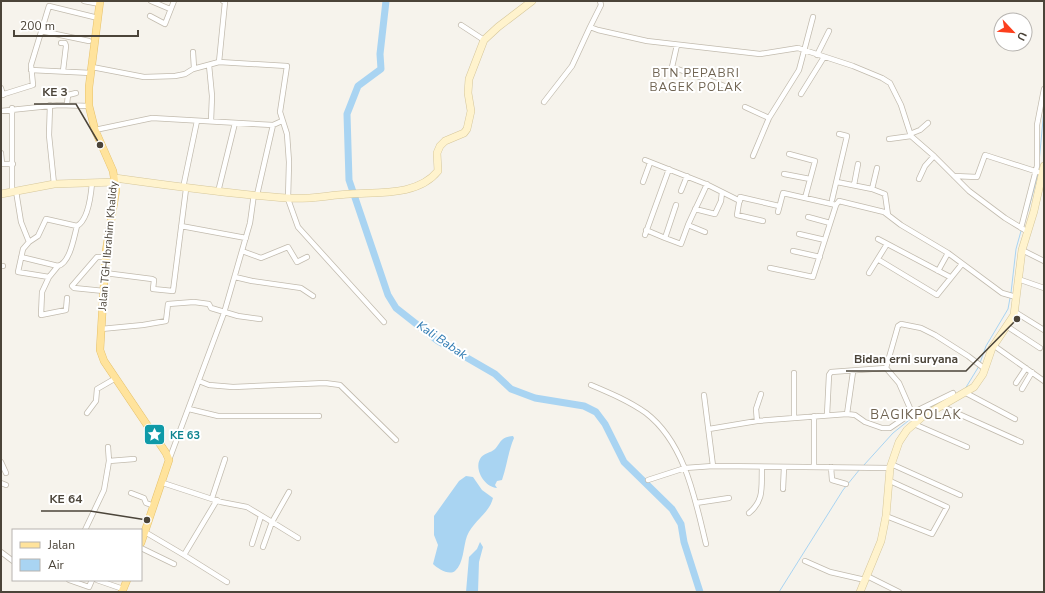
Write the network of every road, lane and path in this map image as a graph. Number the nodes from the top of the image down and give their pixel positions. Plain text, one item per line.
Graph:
1 (84, 1) edge
2 (150, 1) edge
3 (174, 1) edge
4 (223, 1) edge
5 (532, 1) edge
6 (600, 1) edge
7 (100, 3) edge
8 (170, 9) junction
9 (150, 16) dead end
10 (813, 16) dead end
11 (98, 18) junction
12 (461, 25) dead end
13 (590, 27) junction
14 (40, 31) junction
15 (829, 31) dead end
16 (484, 40) junction
17 (89, 41) dead end
18 (61, 43) dead end
19 (677, 44) junction
20 (805, 50) junction
21 (193, 52) dead end
22 (817, 55) junction
23 (824, 57) junction
24 (219, 62) junction
25 (210, 65) junction
26 (194, 68) junction
27 (31, 70) junction
28 (91, 70) junction
29 (63, 71) junction
30 (1, 88) edge
31 (733, 89) dead end
32 (1044, 89) edge
33 (76, 93) dead end
34 (801, 94) dead end
35 (2, 95) edge
36 (544, 102) dead end
37 (67, 104) junction
38 (50, 105) junction
39 (89, 106) junction
40 (745, 107) dead end
41 (12, 108) junction
42 (1, 111) edge
43 (769, 118) junction
44 (211, 120) junction
45 (197, 121) junction
46 (282, 121) junction
47 (235, 123) junction
48 (928, 123) dead end
49 (273, 125) junction
50 (95, 130) junction
51 (839, 134) dead end
52 (911, 135) junction
53 (889, 138) dead end
54 (1, 153) edge
55 (789, 154) dead end
56 (753, 156) dead end
57 (934, 156) junction
58 (645, 160) dead end
59 (650, 162) junction
60 (13, 164) junction
61 (858, 164) dead end
62 (877, 168) dead end
63 (669, 169) junction
64 (1041, 171) edge
65 (784, 174) dead end
66 (687, 176) junction
67 (954, 176) junction
68 (919, 179) dead end
69 (115, 180) junction
70 (810, 180) junction
71 (643, 182) dead end
72 (836, 182) junction
73 (92, 183) junction
74 (54, 184) junction
75 (707, 184) junction
76 (854, 185) junction
77 (184, 188) junction
78 (872, 189) junction
79 (681, 191) dead end
80 (10, 192) edge
81 (218, 192) junction
82 (722, 192) junction
83 (255, 194) junction
84 (805, 198) junction
85 (288, 199) junction
86 (832, 200) dead end
87 (740, 201) junction
88 (676, 205) dead end
89 (836, 205) junction
90 (779, 206) junction
91 (695, 209) junction
92 (778, 212) dead end
93 (888, 215) junction
94 (808, 217) dead end
95 (763, 221) dead end
96 (830, 223) junction
97 (688, 225) junction
98 (77, 226) junction
99 (181, 226) junction
100 (1024, 230) junction
101 (705, 232) dead end
102 (799, 234) dead end
103 (246, 238) junction
104 (665, 238) junction
105 (878, 239) dead end
106 (825, 240) junction
107 (29, 242) junction
108 (887, 244) junction
109 (1022, 250) junction
110 (242, 251) junction
111 (793, 251) dead end
112 (948, 253) junction
113 (21, 257) junction
114 (106, 257) junction
115 (307, 257) dead end
116 (820, 257) junction
117 (879, 260) junction
118 (1044, 261) edge
119 (962, 264) junction
120 (58, 266) junction
121 (770, 268) dead end
122 (938, 271) junction
123 (105, 273) junction
124 (869, 273) dead end
125 (49, 277) junction
126 (235, 277) junction
127 (950, 278) junction
128 (1018, 279) junction
129 (1044, 288) edge
130 (104, 291) junction
131 (313, 296) dead end
132 (1016, 297) junction
133 (67, 298) dead end
134 (1015, 312) junction
135 (224, 313) junction
136 (260, 319) dead end
137 (384, 322) dead end
138 (1008, 327) junction
139 (101, 329) junction
140 (1044, 330) edge
141 (994, 345) junction
142 (1040, 348) dead end
143 (886, 368) junction
144 (983, 368) junction
145 (1026, 368) junction
146 (853, 372) junction
147 (1032, 372) junction
148 (794, 373) dead end
149 (116, 378) junction
150 (199, 380) junction
151 (1044, 381) edge
152 (1016, 383) dead end
153 (591, 385) dead end
154 (1022, 389) dead end
155 (966, 392) junction
156 (953, 393) dead end
157 (760, 394) dead end
158 (704, 395) dead end
159 (941, 406) junction
160 (188, 410) junction
161 (87, 413) dead end
162 (847, 414) junction
163 (319, 416) dead end
164 (814, 416) junction
165 (827, 416) junction
166 (794, 417) junction
167 (914, 418) junction
168 (1015, 419) dead end
169 (757, 421) junction
170 (709, 429) junction
171 (396, 440) dead end
172 (1021, 442) dead end
173 (108, 447) dead end
174 (967, 447) dead end
175 (134, 459) dead end
176 (225, 459) dead end
177 (169, 460) junction
178 (109, 461) junction
179 (1, 462) edge
180 (714, 466) junction
181 (890, 466) junction
182 (762, 467) junction
183 (784, 467) junction
184 (814, 467) junction
185 (831, 467) junction
186 (685, 468) junction
187 (6, 473) dead end
188 (648, 480) dead end
189 (890, 481) junction
190 (163, 483) junction
191 (846, 484) dead end
192 (783, 489) dead end
193 (289, 492) dead end
194 (131, 493) dead end
195 (960, 495) dead end
196 (212, 498) junction
197 (729, 498) dead end
198 (217, 500) junction
199 (696, 503) junction
200 (154, 506) junction
201 (749, 512) dead end
202 (261, 516) junction
203 (886, 516) junction
204 (272, 522) junction
205 (85, 529) edge
206 (145, 532) junction
207 (298, 538) dead end
208 (142, 540) edge
209 (252, 544) dead end
210 (706, 544) dead end
211 (263, 547) dead end
212 (142, 548) edge
213 (1, 552) edge
214 (184, 555) junction
215 (12, 560) edge
216 (805, 561) dead end
217 (174, 564) dead end
218 (866, 578) junction
219 (72, 581) edge
220 (92, 581) edge
221 (98, 581) edge
222 (127, 581) edge
223 (227, 582) dead end
224 (123, 591) edge
225 (860, 592) edge
226 (899, 592) edge

1 - 7 street
2 - 8 street
3 - 8 street
4 - 24 street
5 - 16 street
6 - 13 street
7 - 11 main road, Jalan TGH Ibrahim Khalidy
8 - 9 street
10 - 20 street
11 - 14 street
11 - 28 main road, Jalan TGH Ibrahim Khalidy
12 - 16 street
13 - 19 street
13 - 36 street
14 - 17 street
14 - 27 street
15 - 22 street
16 - 85 street
18 - 29 street
19 - 20 street
19 - 31 street
20 - 22 street
20 - 43 street
21 - 26 street
22 - 23 street
23 - 34 street
23 - 52 street
24 - 25 street
24 - 46 street
25 - 26 street
25 - 44 street
26 - 28 street
27 - 29 street
27 - 35 street
28 - 29 street
28 - 39 main road, Jalan TGH Ibrahim Khalidy
30 - 35 street
32 - 64 street
33 - 37 street
37 - 38 street
37 - 39 street
38 - 41 street
38 - 74 street
39 - 50 main road, Jalan TGH Ibrahim Khalidy
40 - 43 street
41 - 42 street
41 - 60 street
43 - 56 street
44 - 45 street
44 - 47 street
45 - 50 street
45 - 77 street
46 - 49 street
46 - 85 street
47 - 49 street
47 - 81 street
48 - 52 street
49 - 83 street
50 - 69 main road, Jalan TGH Ibrahim Khalidy
51 - 72 street
52 - 53 street
52 - 57 street
54 - 60 street
55 - 70 street
57 - 67 street
57 - 68 street
58 - 59 street
59 - 63 street
59 - 71 street
60 - 80 street
61 - 76 street
62 - 78 street
63 - 66 street
63 - 104 street
64 - 67 street
64 - 100 street
65 - 70 street
66 - 75 street
66 - 79 street
67 - 100 street
69 - 73 street
69 - 77 street
69 - 114 main road, Jalan TGH Ibrahim Khalidy
70 - 84 street
72 - 76 street
72 - 86 street
73 - 74 street
73 - 98 street
74 - 80 street
75 - 82 street
75 - 91 street
76 - 78 street
77 - 81 street
77 - 99 street
78 - 93 street
80 - 107 street
81 - 83 street
82 - 87 street
82 - 91 street
83 - 85 street
83 - 103 street
84 - 89 street
84 - 90 street
85 - 137 street
87 - 90 street
87 - 95 street
88 - 104 street
89 - 93 street
89 - 96 street
90 - 92 street
91 - 97 street
93 - 112 street
94 - 96 street
96 - 106 street
97 - 101 street
97 - 104 street
98 - 107 street
98 - 120 street
99 - 103 street
99 - 123 street
100 - 109 street
102 - 106 street
103 - 110 street
105 - 108 street
106 - 116 street
107 - 113 street
108 - 117 street
108 - 122 street
109 - 118 street
109 - 128 street
110 - 115 street
110 - 126 street
111 - 116 street
112 - 119 street
112 - 122 street
113 - 120 street
113 - 125 street
114 - 123 main road, Jalan TGH Ibrahim Khalidy
114 - 130 street
116 - 121 street
117 - 124 street
117 - 127 street
119 - 127 street
119 - 132 street
120 - 125 street
122 - 127 street
123 - 130 main road, Jalan TGH Ibrahim Khalidy
125 - 133 street
126 - 131 street
126 - 135 street
128 - 129 street
128 - 132 street
130 - 139 main road, Jalan TGH Ibrahim Khalidy
132 - 134 street
134 - 138 street
134 - 140 street
135 - 136 street
135 - 139 street
135 - 150 street
138 - 141 street
138 - 142 street
139 - 149 main road, Jalan TGH Ibrahim Khalidy
141 - 144 street
141 - 145 street
143 - 144 street
143 - 146 street
143 - 167 street
144 - 155 street
145 - 147 street
145 - 152 street
146 - 162 street
146 - 165 street
147 - 151 street
147 - 154 street
148 - 166 street
149 - 161 street
149 - 177 main road, Jalan TGH Ibrahim Khalidy
150 - 160 street
150 - 171 street
153 - 186 street
155 - 159 street
155 - 168 street
156 - 167 street
157 - 169 street
158 - 170 street
159 - 167 street
159 - 172 street
160 - 163 street
160 - 177 street
162 - 165 street
162 - 167 street
164 - 165 street
164 - 166 street
164 - 184 street
166 - 169 street
167 - 174 street
167 - 181 street
169 - 170 street
170 - 180 street
173 - 178 street
175 - 178 street
176 - 196 street
177 - 190 main road
178 - 205 street
179 - 187 street
180 - 182 street
180 - 186 street
181 - 185 street
181 - 189 street
181 - 195 street
182 - 183 street
182 - 201 street
183 - 184 street
183 - 192 street
184 - 185 street
185 - 191 street
186 - 188 street
186 - 199 street
189 - 203 street
189 - 203 street
190 - 196 street
190 - 200 main road
193 - 204 street
194 - 200 street
196 - 198 street
197 - 199 street
198 - 202 street
198 - 214 street
199 - 210 street
200 - 206 main road
202 - 204 street
202 - 209 street
203 - 218 street
204 - 207 street
204 - 211 street
206 - 208 main road
206 - 214 street
212 - 217 street
213 - 215 street
214 - 223 street
216 - 218 street
218 - 225 street
218 - 226 street
219 - 220 street
221 - 224 street
222 - 224 main road

